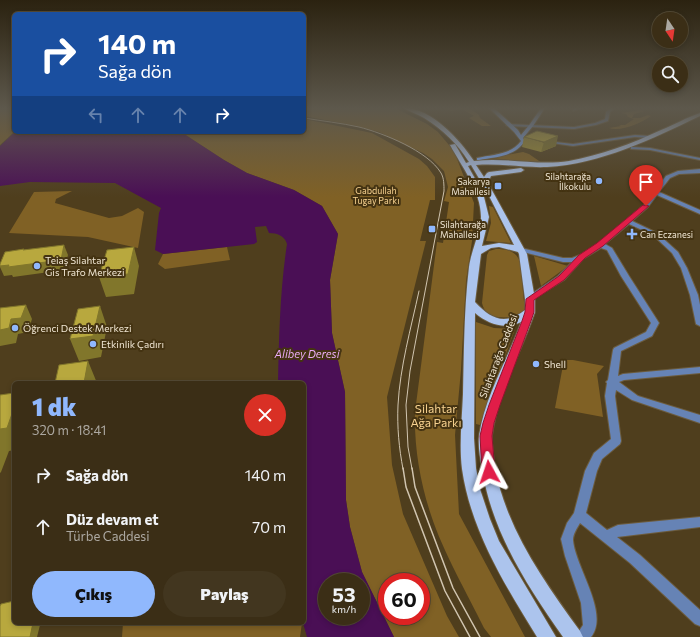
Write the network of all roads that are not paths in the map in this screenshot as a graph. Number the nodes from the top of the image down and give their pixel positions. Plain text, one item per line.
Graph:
1 (521, 137) edge
2 (446, 138) edge
3 (453, 138) edge
4 (624, 138) edge
5 (649, 138) edge
6 (657, 138) edge
7 (544, 142) edge
8 (642, 144) junction
9 (633, 148) junction
10 (650, 149) junction
11 (468, 156) junction
12 (480, 159) junction
13 (700, 159) edge
14 (469, 164) junction
15 (508, 167) junction
16 (700, 171) edge
17 (484, 183) junction
18 (656, 193) junction
19 (700, 212) edge
20 (628, 221) junction
21 (600, 245) junction
22 (521, 250) junction
23 (478, 252) junction
24 (582, 257) junction
25 (470, 303) junction
26 (530, 305) junction
27 (700, 324) edge
28 (700, 370) edge
29 (611, 382) junction
30 (700, 419) edge
31 (579, 515) junction
32 (700, 522) edge
33 (607, 536) junction
34 (700, 619) edge
35 (547, 637) edge
36 (574, 637) edge
37 (582, 637) edge

1 - 12 main road
2 - 14 main road, Silahtarağa Caddesi
3 - 11 main road, Silahtarağa Caddesi
4 - 7 street
5 - 15 main road
6 - 8 main road
8 - 9 main road
8 - 10 street
9 - 10 street
9 - 15 main road
10 - 13 street
11 - 12 main road
11 - 14 main road, Silahtarağa Caddesi
12 - 15 main road
14 - 15 main road
14 - 17 main road, Silahtarağa Caddesi
14 - 23 main road, Silahtarağa Caddesi
15 - 17 main road
16 - 18 street
17 - 22 main road, Silahtarağa Caddesi
18 - 19 street
18 - 20 street
20 - 21 street
20 - 27 street
21 - 24 street
21 - 29 street
22 - 23 main road
22 - 24 street
22 - 26 main road, Silahtarağa Caddesi
23 - 25 main road, Silahtarağa Caddesi
24 - 26 street
25 - 26 main road
25 - 35 main road, Silahtarağa Caddesi
26 - 36 main road, Silahtarağa Caddesi
28 - 29 street
29 - 30 street
29 - 31 street
31 - 33 street
31 - 37 street
32 - 33 street
33 - 34 street

